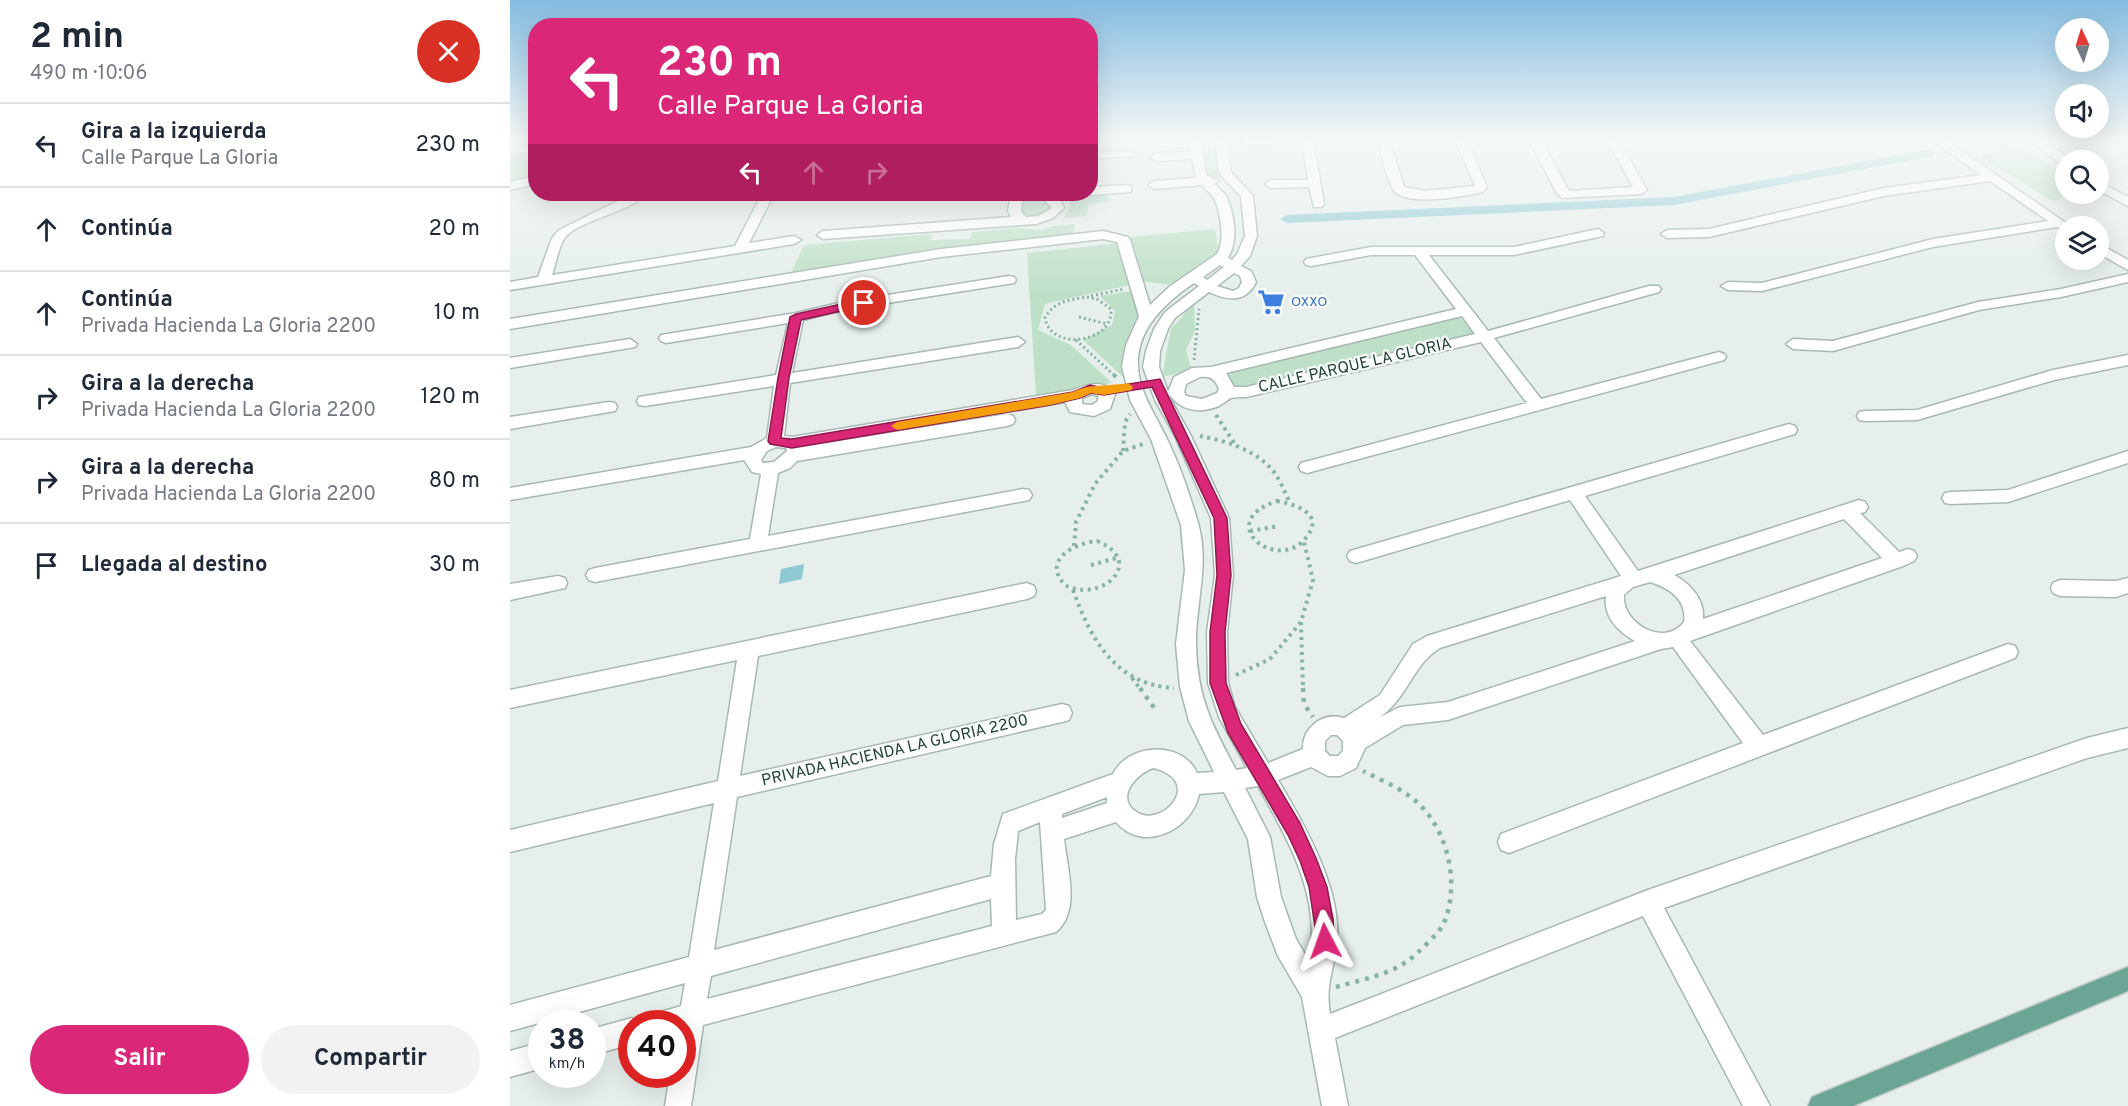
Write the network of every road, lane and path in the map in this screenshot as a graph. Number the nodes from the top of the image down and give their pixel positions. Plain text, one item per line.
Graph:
1 (1213, 191) edge
2 (1243, 191) edge
3 (1315, 191) edge
4 (1401, 191) edge
5 (1462, 191) edge
6 (1561, 191) edge
7 (1632, 191) edge
8 (1894, 191) edge
9 (2011, 191) edge
10 (2109, 191) edge
11 (627, 201) edge
12 (764, 201) edge
13 (1016, 201) edge
14 (1055, 201) edge
15 (2128, 202) edge
16 (1318, 204) dead end
17 (1023, 220) junction
18 (2055, 220) edge
19 (2055, 226) edge
20 (1598, 233) dead end
21 (1667, 234) dead end
22 (822, 235) dead end
23 (795, 240) dead end
24 (740, 248) junction
25 (1419, 252) junction
26 (2109, 254) edge
27 (1311, 262) dead end
28 (1226, 263) junction
29 (2128, 266) edge
30 (2128, 278) edge
31 (544, 280) junction
32 (1009, 280) dead end
33 (510, 286) edge
34 (1198, 286) junction
35 (1728, 286) dead end
36 (1654, 290) dead end
37 (1464, 311) junction
38 (1146, 316) junction
39 (796, 317) junction
40 (1079, 317) dead end
41 (510, 324) edge
42 (1108, 324) junction
43 (1485, 336) junction
44 (666, 338) dead end
45 (1075, 339) junction
46 (1018, 342) dead end
47 (630, 344) dead end
48 (1793, 344) dead end
49 (1719, 357) dead end
50 (2128, 360) edge
51 (510, 363) edge
52 (1197, 374) junction
53 (783, 378) junction
54 (1156, 382) junction
55 (1135, 393) junction
56 (1225, 393) junction
57 (1106, 396) junction
58 (645, 400) dead end
59 (1172, 400) junction
60 (1076, 402) junction
61 (1209, 404) junction
62 (1538, 406) junction
63 (609, 407) dead end
64 (1865, 416) dead end
65 (510, 423) edge
66 (1789, 430) dead end
67 (774, 441) junction
68 (1236, 446) dead end
69 (792, 450) junction
70 (1123, 451) dead end
71 (2128, 457) edge
72 (760, 462) junction
73 (1307, 467) dead end
74 (1574, 493) junction
75 (510, 494) edge
76 (1023, 495) dead end
77 (1951, 498) dead end
78 (510, 506) edge
79 (1279, 526) dead end
80 (1250, 531) junction
81 (758, 544) junction
82 (1356, 556) dead end
83 (1120, 557) junction
84 (1091, 565) dead end
85 (595, 575) dead end
86 (1634, 579) junction
87 (558, 583) dead end
88 (2128, 585) edge
89 (2060, 588) dead end
90 (1027, 591) dead end
91 (510, 592) edge
92 (1301, 622) dead end
93 (1676, 637) junction
94 (749, 648) junction
95 (2008, 652) dead end
96 (1132, 678) dead end
97 (510, 699) edge
98 (1394, 708) junction
99 (1155, 710) dead end
100 (1062, 713) dead end
101 (1322, 730) junction
102 (1349, 745) junction
103 (2124, 745) edge
104 (1759, 747) junction
105 (1314, 755) junction
106 (1263, 776) junction
107 (1120, 782) junction
108 (1232, 782) junction
109 (1190, 784) junction
110 (727, 789) junction
111 (1050, 806) junction
112 (1120, 810) junction
113 (1052, 832) junction
114 (510, 842) edge
115 (1509, 842) dead end
116 (1004, 884) junction
117 (1648, 902) junction
118 (1004, 935) junction
119 (699, 967) junction
120 (2128, 979) edge
121 (1314, 994) junction
122 (693, 1010) edge
123 (696, 1014) edge
124 (510, 1018) edge
125 (1322, 1030) junction
126 (528, 1059) edge
127 (510, 1064) edge
128 (681, 1088) edge
129 (678, 1106) edge
130 (1335, 1106) edge
131 (1757, 1106) edge
132 (1821, 1106) edge

1 - 28 street
2 - 28 street
3 - 16 street
4 - 5 street
6 - 7 street
8 - 21 street
9 - 18 street
10 - 15 street
11 - 31 street
12 - 24 street
13 - 17 street
14 - 17 street
17 - 22 street
19 - 35 street
20 - 25 street
23 - 24 street
24 - 31 street
25 - 27 street
25 - 37 street
26 - 29 street
28 - 34 street
28 - 34 street
30 - 48 street
31 - 33 street
32 - 39 street
34 - 38 street
34 - 52 path
34 - 54 street
36 - 43 street, CALLE PARQUE LA GLORIA
37 - 43 street
37 - 52 street, CALLE PARQUE LA GLORIA
38 - 41 street
38 - 55 street
39 - 44 street
39 - 53 street
40 - 42 path
42 - 45 path
42 - 45 path
43 - 56 street, CALLE PARQUE LA GLORIA
43 - 62 street
45 - 55 path
46 - 53 street
47 - 51 street
49 - 62 street
50 - 64 street
52 - 54 street, CALLE PARQUE LA GLORIA
52 - 56 street
52 - 59 street
53 - 58 street
53 - 67 street
54 - 55 street, CALLE PARQUE LA GLORIA
54 - 59 street
55 - 57 street, CALLE PARQUE LA GLORIA
55 - 59 street, CALLE PARQUE LA GLORIA
55 - 70 path
55 - 108 street
56 - 61 street
57 - 60 street
57 - 60 street
59 - 61 street, CALLE PARQUE LA GLORIA
59 - 106 street
60 - 69 street
61 - 68 path
62 - 73 street
63 - 65 street
66 - 74 street
67 - 69 street
67 - 72 street
69 - 72 street
71 - 77 street
72 - 75 street
72 - 78 street
72 - 81 street
74 - 82 street
74 - 86 street
76 - 81 street
79 - 80 path
80 - 80 path
81 - 85 street
83 - 83 path
83 - 84 path
86 - 93 street
86 - 93 street
86 - 93 street
86 - 98 street
87 - 91 street
88 - 89 street
90 - 94 street
92 - 101 path
93 - 98 street
93 - 104 street
94 - 97 street
94 - 110 street
95 - 104 street
96 - 99 path
98 - 102 street
100 - 110 street, PRIVADA HACIENDA LA GLORIA 2200
101 - 102 street
101 - 105 street
102 - 105 street
102 - 121 path
103 - 117 street
104 - 115 street
105 - 106 street
106 - 108 street
106 - 121 street
107 - 109 street
107 - 111 street
107 - 112 street
108 - 109 street
108 - 121 street
109 - 112 street
110 - 114 street, PRIVADA HACIENDA LA GLORIA 2200
110 - 119 street
111 - 113 street
111 - 116 street
112 - 113 street
113 - 118 street
116 - 118 street
116 - 119 street
117 - 125 street
117 - 131 street
118 - 123 street
119 - 122 street
119 - 124 street
120 - 132 main road
121 - 125 street
125 - 130 street
126 - 127 street
128 - 129 street

